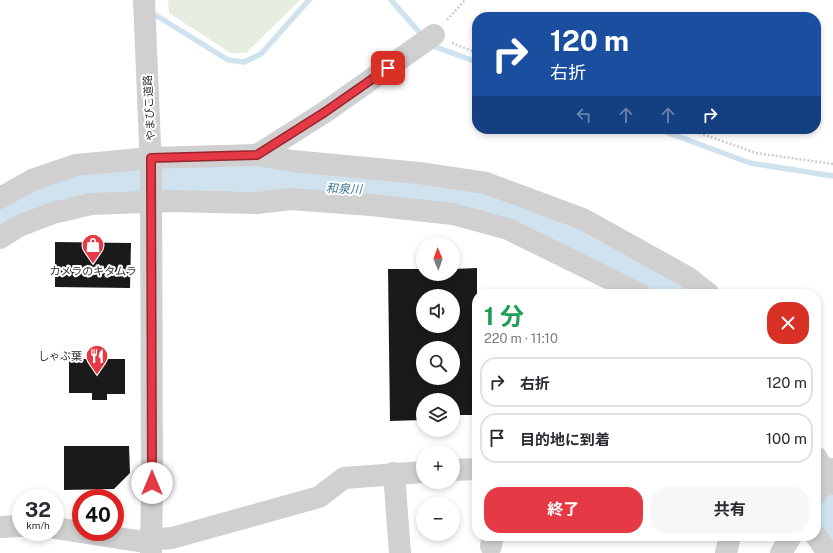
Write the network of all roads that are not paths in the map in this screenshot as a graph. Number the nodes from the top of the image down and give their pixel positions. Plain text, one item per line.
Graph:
1 (145, 5) edge
2 (434, 35) road end
3 (257, 155) junction
4 (151, 163) junction
5 (0, 198) edge
6 (151, 200) junction
7 (0, 238) edge
8 (630, 289) edge
9 (703, 289) edge
10 (472, 469) edge
11 (821, 469) edge
12 (460, 470) edge
13 (416, 472) edge
14 (394, 473) junction
15 (826, 481) edge
16 (12, 526) edge
17 (0, 527) edge
18 (64, 530) edge
19 (729, 541) edge
20 (788, 541) edge
21 (820, 541) edge
22 (151, 547) edge
23 (400, 553) edge
24 (726, 553) edge
25 (781, 553) edge
26 (828, 553) edge

1 - 4 street, やまびこ道路
2 - 3 street
3 - 4 street
3 - 9 street
4 - 5 street
4 - 6 street, やまびこ道路
6 - 7 street
6 - 8 street
6 - 22 street, やまびこ道路
10 - 12 street
11 - 15 street
13 - 14 street
14 - 22 street
14 - 23 street
16 - 17 street
18 - 22 street
19 - 24 street
20 - 25 street
21 - 26 street

